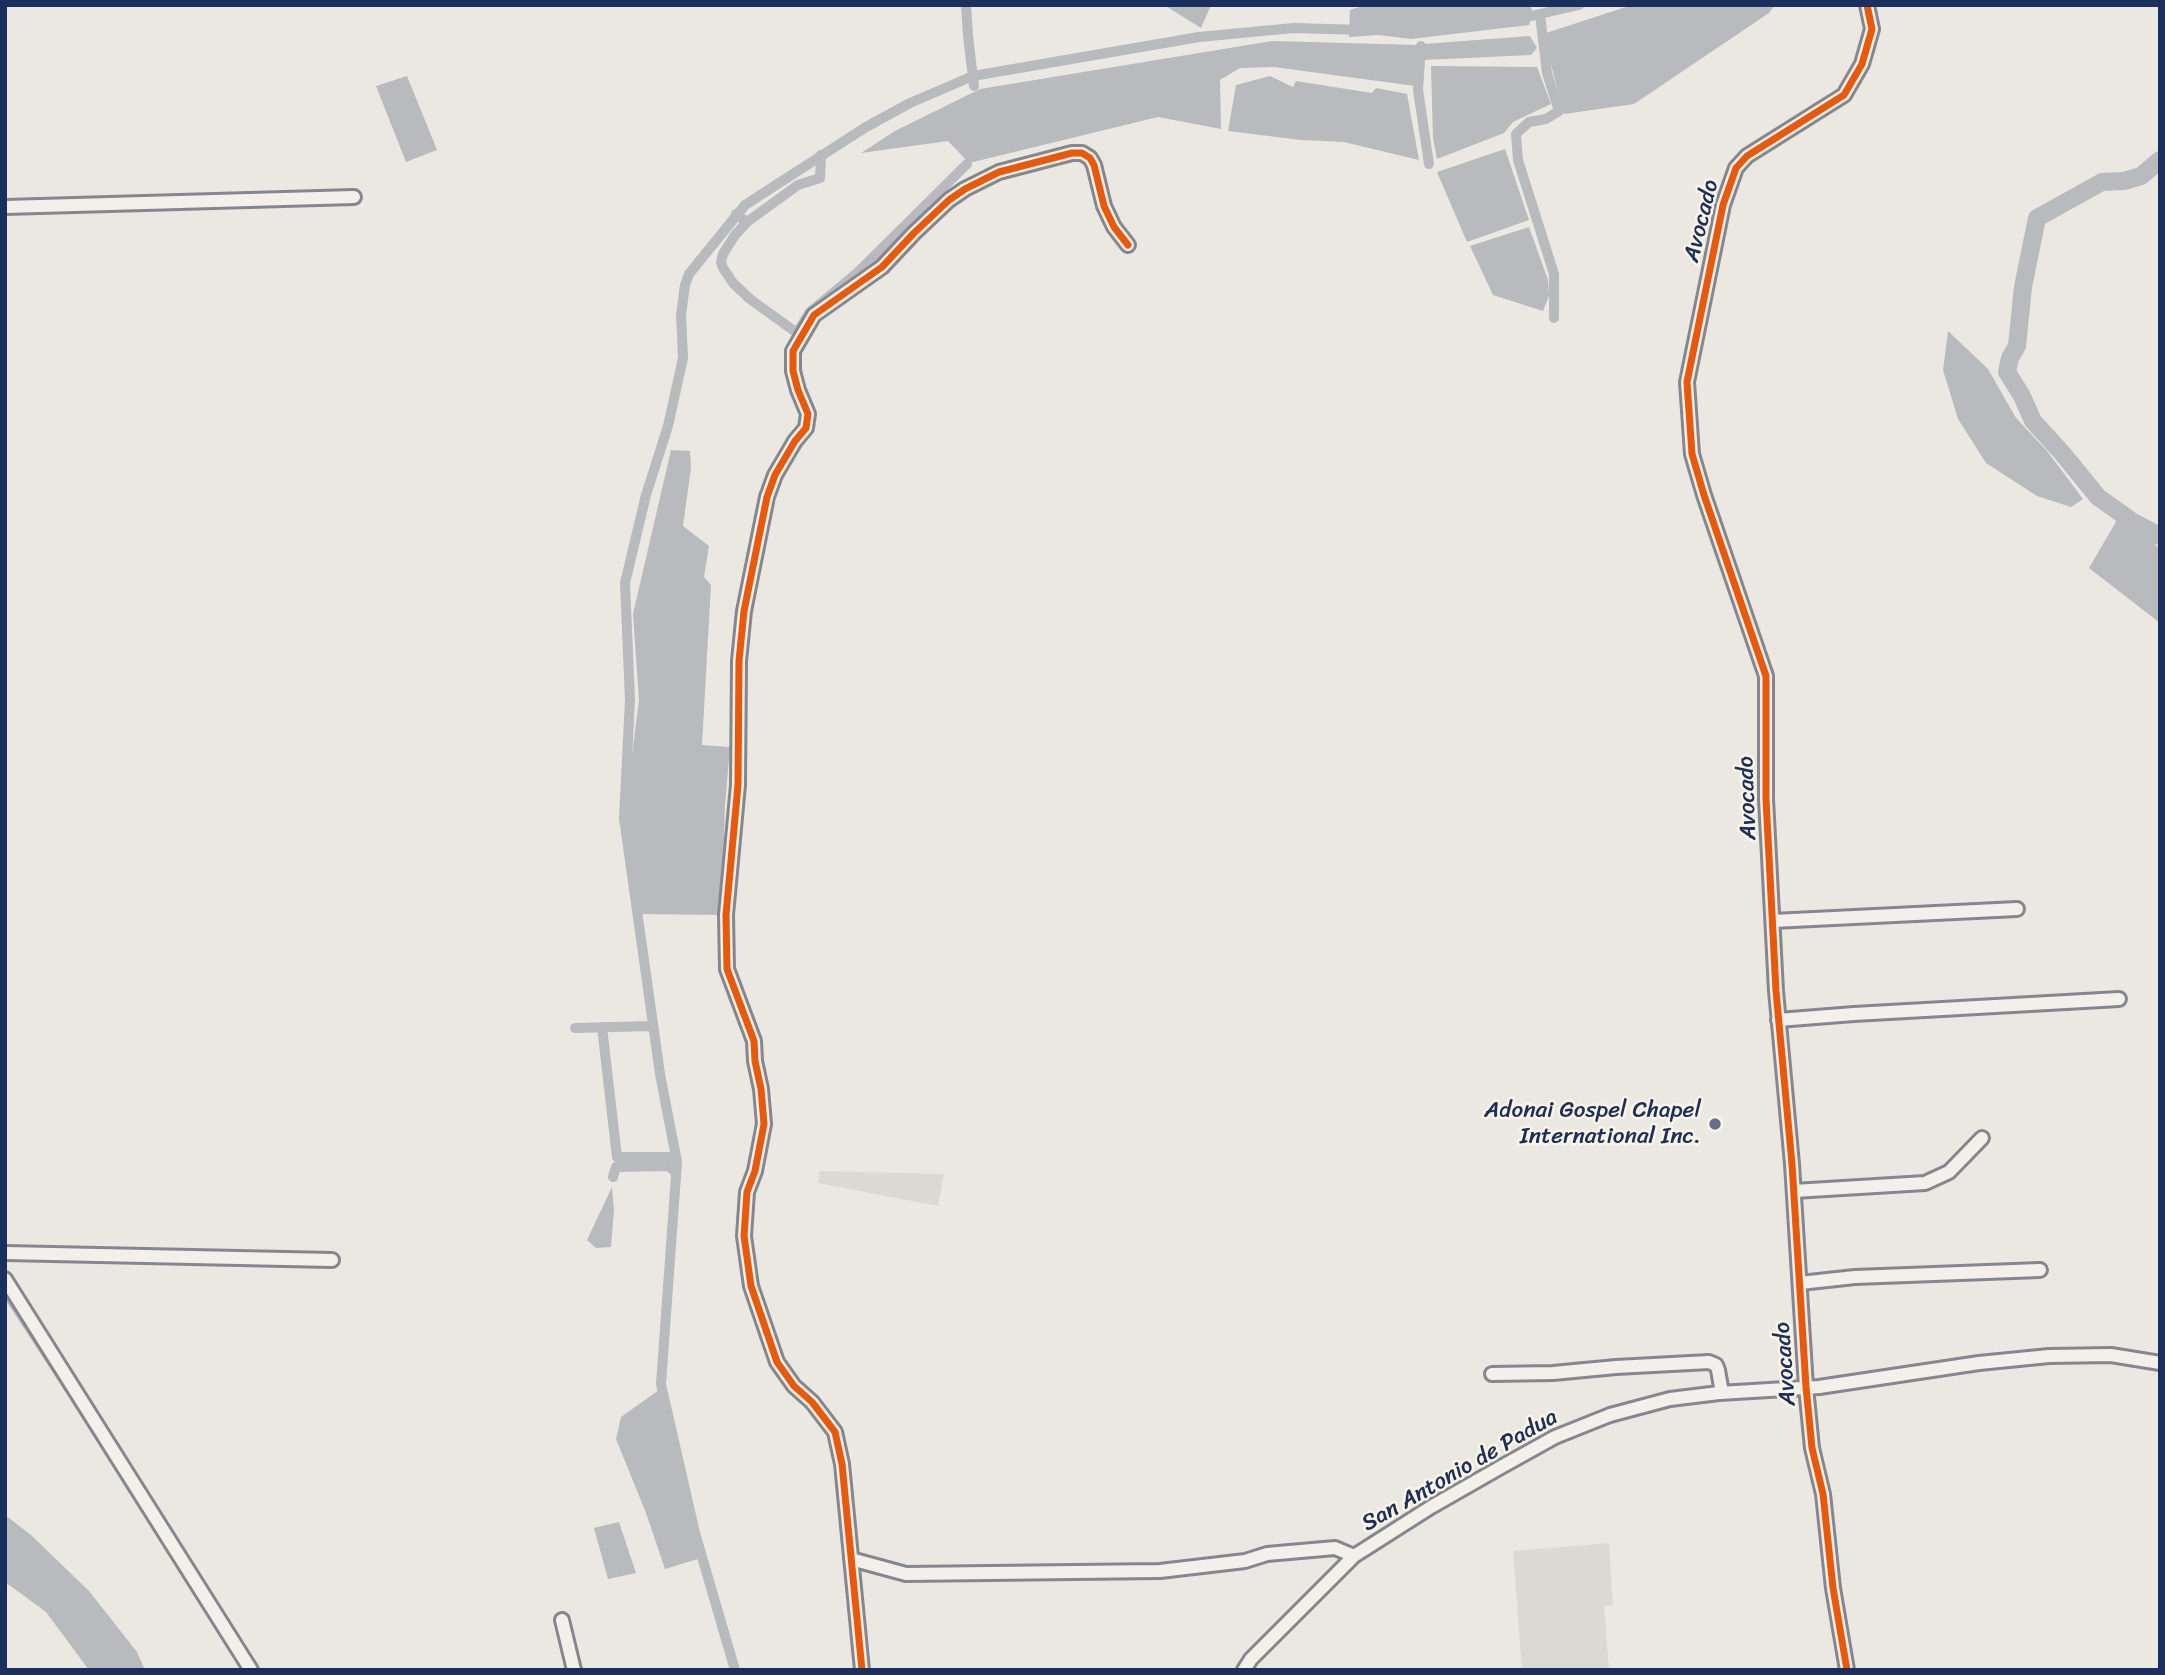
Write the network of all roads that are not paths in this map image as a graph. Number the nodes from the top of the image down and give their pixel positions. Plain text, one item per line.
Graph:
1 (1867, 5) edge
2 (354, 197) dead end
3 (5, 207) edge
4 (1128, 245) dead end
5 (2017, 909) dead end
6 (1773, 920) junction
7 (2119, 999) dead end
8 (1778, 1020) junction
9 (1982, 1138) dead end
10 (1794, 1191) junction
11 (5, 1253) edge
12 (332, 1260) dead end
13 (2040, 1270) dead end
14 (5, 1279) edge
15 (1800, 1283) junction
16 (2160, 1363) edge
17 (1492, 1374) dead end
18 (1806, 1387) junction
19 (1722, 1393) junction
20 (1354, 1556) junction
21 (851, 1559) junction
22 (562, 1620) dead end
23 (1849, 1669) edge
24 (251, 1670) edge
25 (574, 1670) edge
26 (862, 1670) edge
27 (1244, 1670) edge

1 - 6 street, Avocado
2 - 3 street
4 - 21 street
5 - 6 street
6 - 8 street, Avocado
7 - 8 street
8 - 10 street, Avocado
9 - 10 street
10 - 15 street, Avocado
11 - 12 street
13 - 15 street
14 - 24 street
15 - 18 street, Avocado
16 - 18 street, San Antonio de Padua
17 - 19 street
18 - 19 street, San Antonio de Padua
18 - 23 street, Avocado
19 - 20 street, San Antonio de Padua
20 - 21 street
20 - 27 street, San Antonio de Padua
21 - 26 street
22 - 25 street

